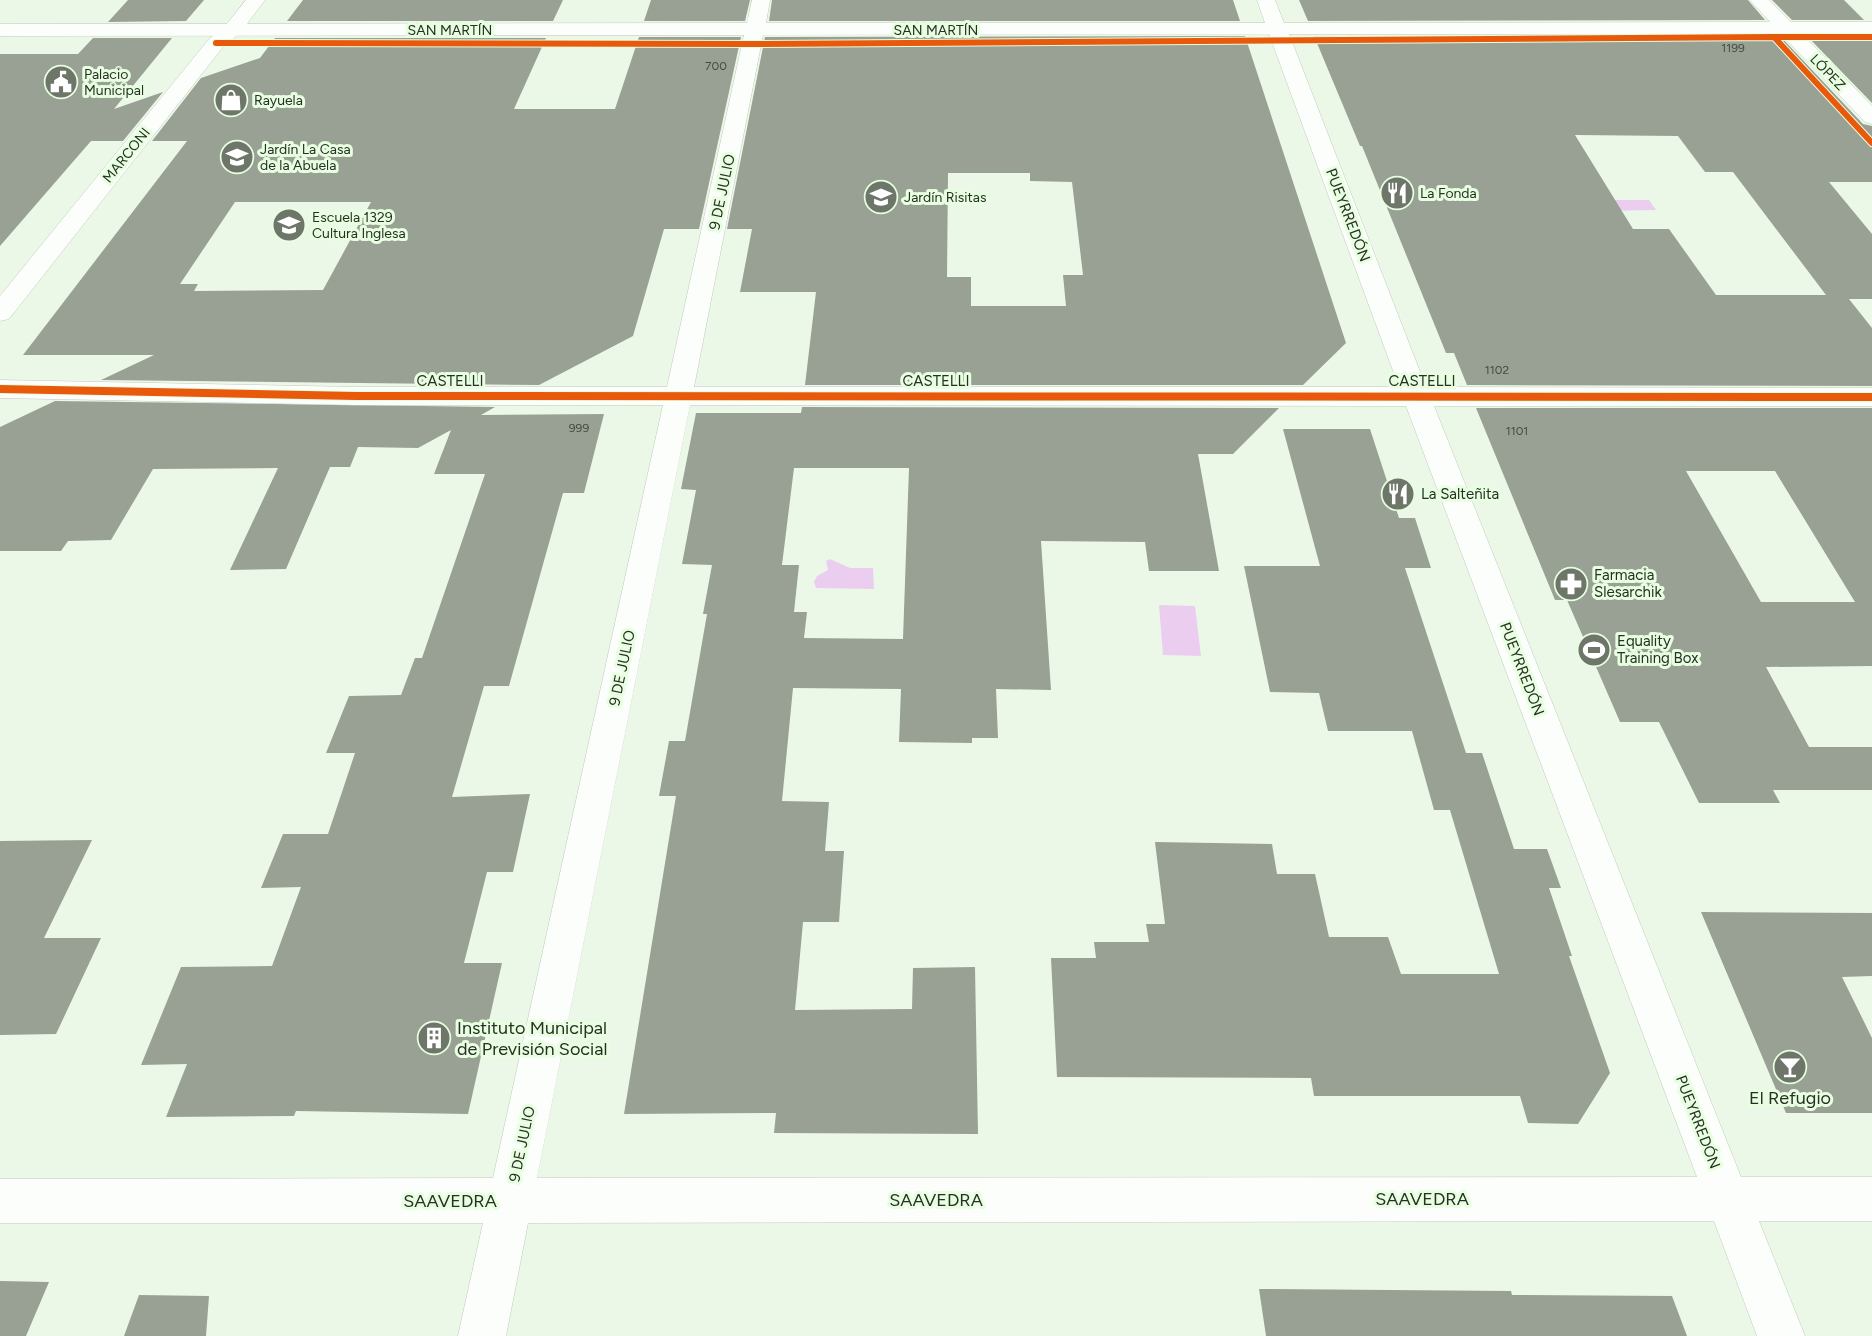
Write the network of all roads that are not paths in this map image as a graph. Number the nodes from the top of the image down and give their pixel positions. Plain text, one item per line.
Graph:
1 (256, 0) edge
2 (1759, 0) edge
3 (1272, 14) edge
4 (759, 16) edge
5 (1872, 28) edge
6 (233, 29) junction
7 (1787, 29) junction
8 (0, 30) edge
9 (1872, 118) edge
10 (0, 313) edge
11 (0, 389) edge
12 (679, 396) junction
13 (1416, 396) junction
14 (1872, 397) edge
15 (1728, 1199) junction
16 (1872, 1199) edge
17 (0, 1201) edge
18 (510, 1201) junction
19 (482, 1336) edge
20 (1781, 1336) edge

1 - 6 street, MARCONI
2 - 7 street, LÓPEZ
3 - 4 street, SAN MARTÍN
3 - 7 street, SAN MARTÍN
3 - 13 street, PUEYRREDÓN
4 - 6 street, SAN MARTÍN
4 - 12 street, 9 DE JULIO
5 - 7 street, SAN MARTÍN
6 - 8 street, SAN MARTÍN
6 - 10 street, MARCONI
7 - 9 street, LÓPEZ
11 - 12 street, CASTELLI
12 - 13 street, CASTELLI
12 - 18 street, 9 DE JULIO
13 - 14 street, CASTELLI
13 - 15 street, PUEYRREDÓN
15 - 16 street, SAAVEDRA
15 - 18 street, SAAVEDRA
15 - 20 street, PUEYRREDÓN
17 - 18 street, SAAVEDRA
18 - 19 street, 9 DE JULIO

